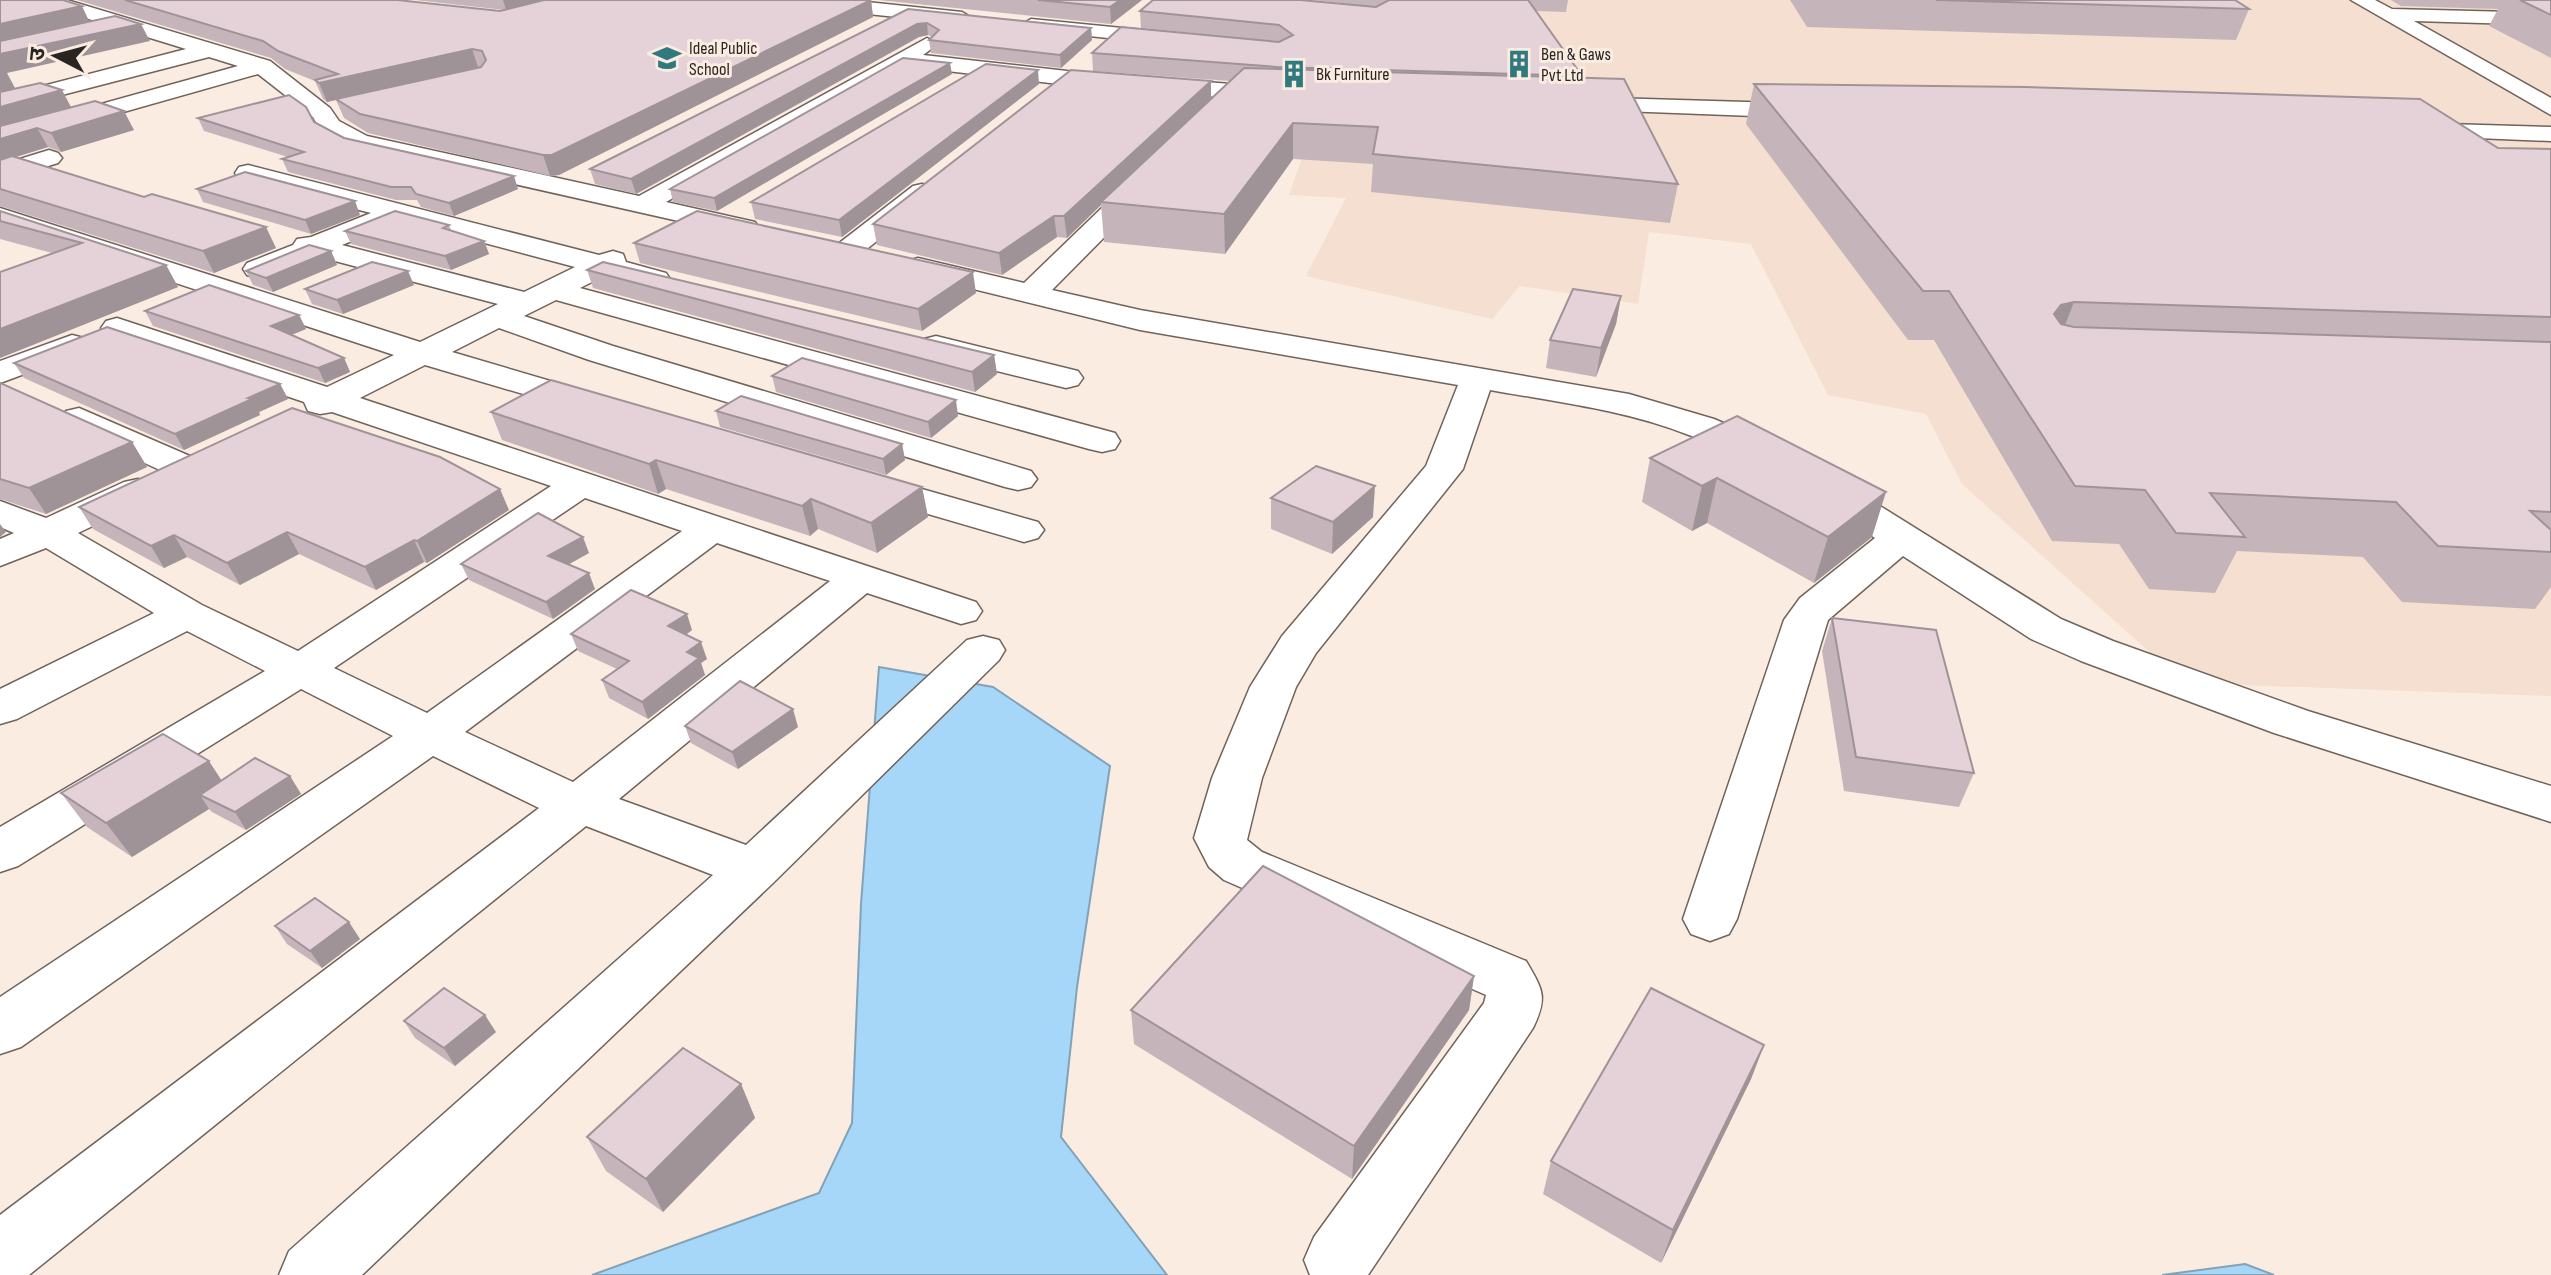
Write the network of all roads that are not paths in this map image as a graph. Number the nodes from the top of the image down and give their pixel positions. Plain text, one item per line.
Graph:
1 (2361, 0) edge
2 (806, 1) edge
3 (904, 6) edge
4 (1058, 8) edge
5 (44, 10) edge
6 (2387, 15) junction
7 (1138, 16) dead end
8 (2551, 19) edge
9 (1117, 33) junction
10 (865, 34) edge
11 (1190, 41) edge
12 (211, 49) junction
13 (901, 59) junction
14 (262, 66) junction
15 (984, 68) junction
16 (1067, 78) junction
17 (945, 91) edge
18 (1237, 92) junction
19 (1309, 96) edge
20 (1042, 97) edge
21 (1548, 103) edge
22 (0, 104) edge
23 (2551, 108) edge
24 (1834, 112) edge
25 (1215, 113) edge
26 (2392, 129) edge
27 (2551, 134) edge
28 (0, 140) edge
29 (49, 158) dead end
30 (1161, 166) edge
31 (600, 167) edge
32 (491, 172) junction
33 (0, 173) edge
34 (248, 173) edge
35 (945, 174) edge
36 (558, 189) junction
37 (640, 206) junction
38 (748, 208) edge
39 (398, 213) junction
40 (0, 216) edge
41 (710, 221) junction
42 (765, 232) edge
43 (268, 233) dead end
44 (314, 247) junction
45 (375, 263) junction
46 (602, 266) junction
47 (679, 285) edge
48 (215, 287) junction
49 (1030, 294) junction
50 (542, 297) junction
51 (275, 305) junction
52 (499, 318) junction
53 (117, 328) junction
54 (912, 340) edge
55 (424, 354) junction
56 (0, 373) edge
57 (1066, 378) dead end
58 (1477, 379) junction
59 (24, 394) edge
60 (332, 398) junction
61 (634, 416) edge
62 (292, 417) edge
63 (1102, 441) dead end
64 (844, 477) edge
65 (1018, 479) dead end
66 (582, 483) junction
67 (0, 513) edge
68 (713, 527) junction
69 (1024, 530) dead end
70 (47, 532) junction
71 (1903, 536) junction
72 (0, 554) edge
73 (861, 577) junction
74 (187, 614) junction
75 (300, 670) junction
76 (0, 708) edge
77 (428, 736) junction
78 (579, 804) junction
79 (2551, 804) edge
80 (0, 852) edge
81 (754, 869) junction
82 (1710, 919) dead end
83 (0, 1029) edge
84 (0, 1256) edge
85 (1338, 1260) dead end
86 (313, 1275) edge

1 - 6 street
2 - 3 street
3 - 10 street
3 - 13 street
4 - 9 street
5 - 12 street
6 - 8 street
6 - 23 street
7 - 9 street
9 - 11 street
9 - 16 street
12 - 14 street
12 - 22 street
13 - 15 street
13 - 37 street
14 - 28 street
14 - 32 street
15 - 16 street
15 - 17 street
16 - 18 street
16 - 20 street
18 - 19 street
18 - 25 street
21 - 24 street
26 - 27 street
29 - 33 street
30 - 49 street
31 - 36 street
32 - 36 street
32 - 39 street
34 - 39 street
35 - 49 street
36 - 37 street
37 - 41 street
38 - 41 street
39 - 44 street
39 - 46 street
40 - 48 street
41 - 42 street
41 - 46 street
43 - 44 street
44 - 45 street
44 - 48 street
45 - 50 street
45 - 51 street
46 - 47 street
46 - 50 street
48 - 51 street
48 - 53 street
49 - 58 street
50 - 52 street
50 - 63 street
51 - 55 street
52 - 55 street
52 - 65 street
53 - 56 street
53 - 60 street
54 - 57 street
55 - 60 street
55 - 61 street
58 - 71 street
58 - 85 street
59 - 70 street
60 - 62 street
60 - 66 street
64 - 69 street
66 - 68 street
66 - 75 street
67 - 70 street
68 - 73 street
68 - 77 street
70 - 72 street
70 - 74 street
71 - 79 street
71 - 82 street
73 - 78 street
73 - 81 street
74 - 75 street
74 - 76 street
75 - 77 street
75 - 80 street
77 - 78 street
77 - 83 street
78 - 81 street
78 - 84 street
81 - 86 street

